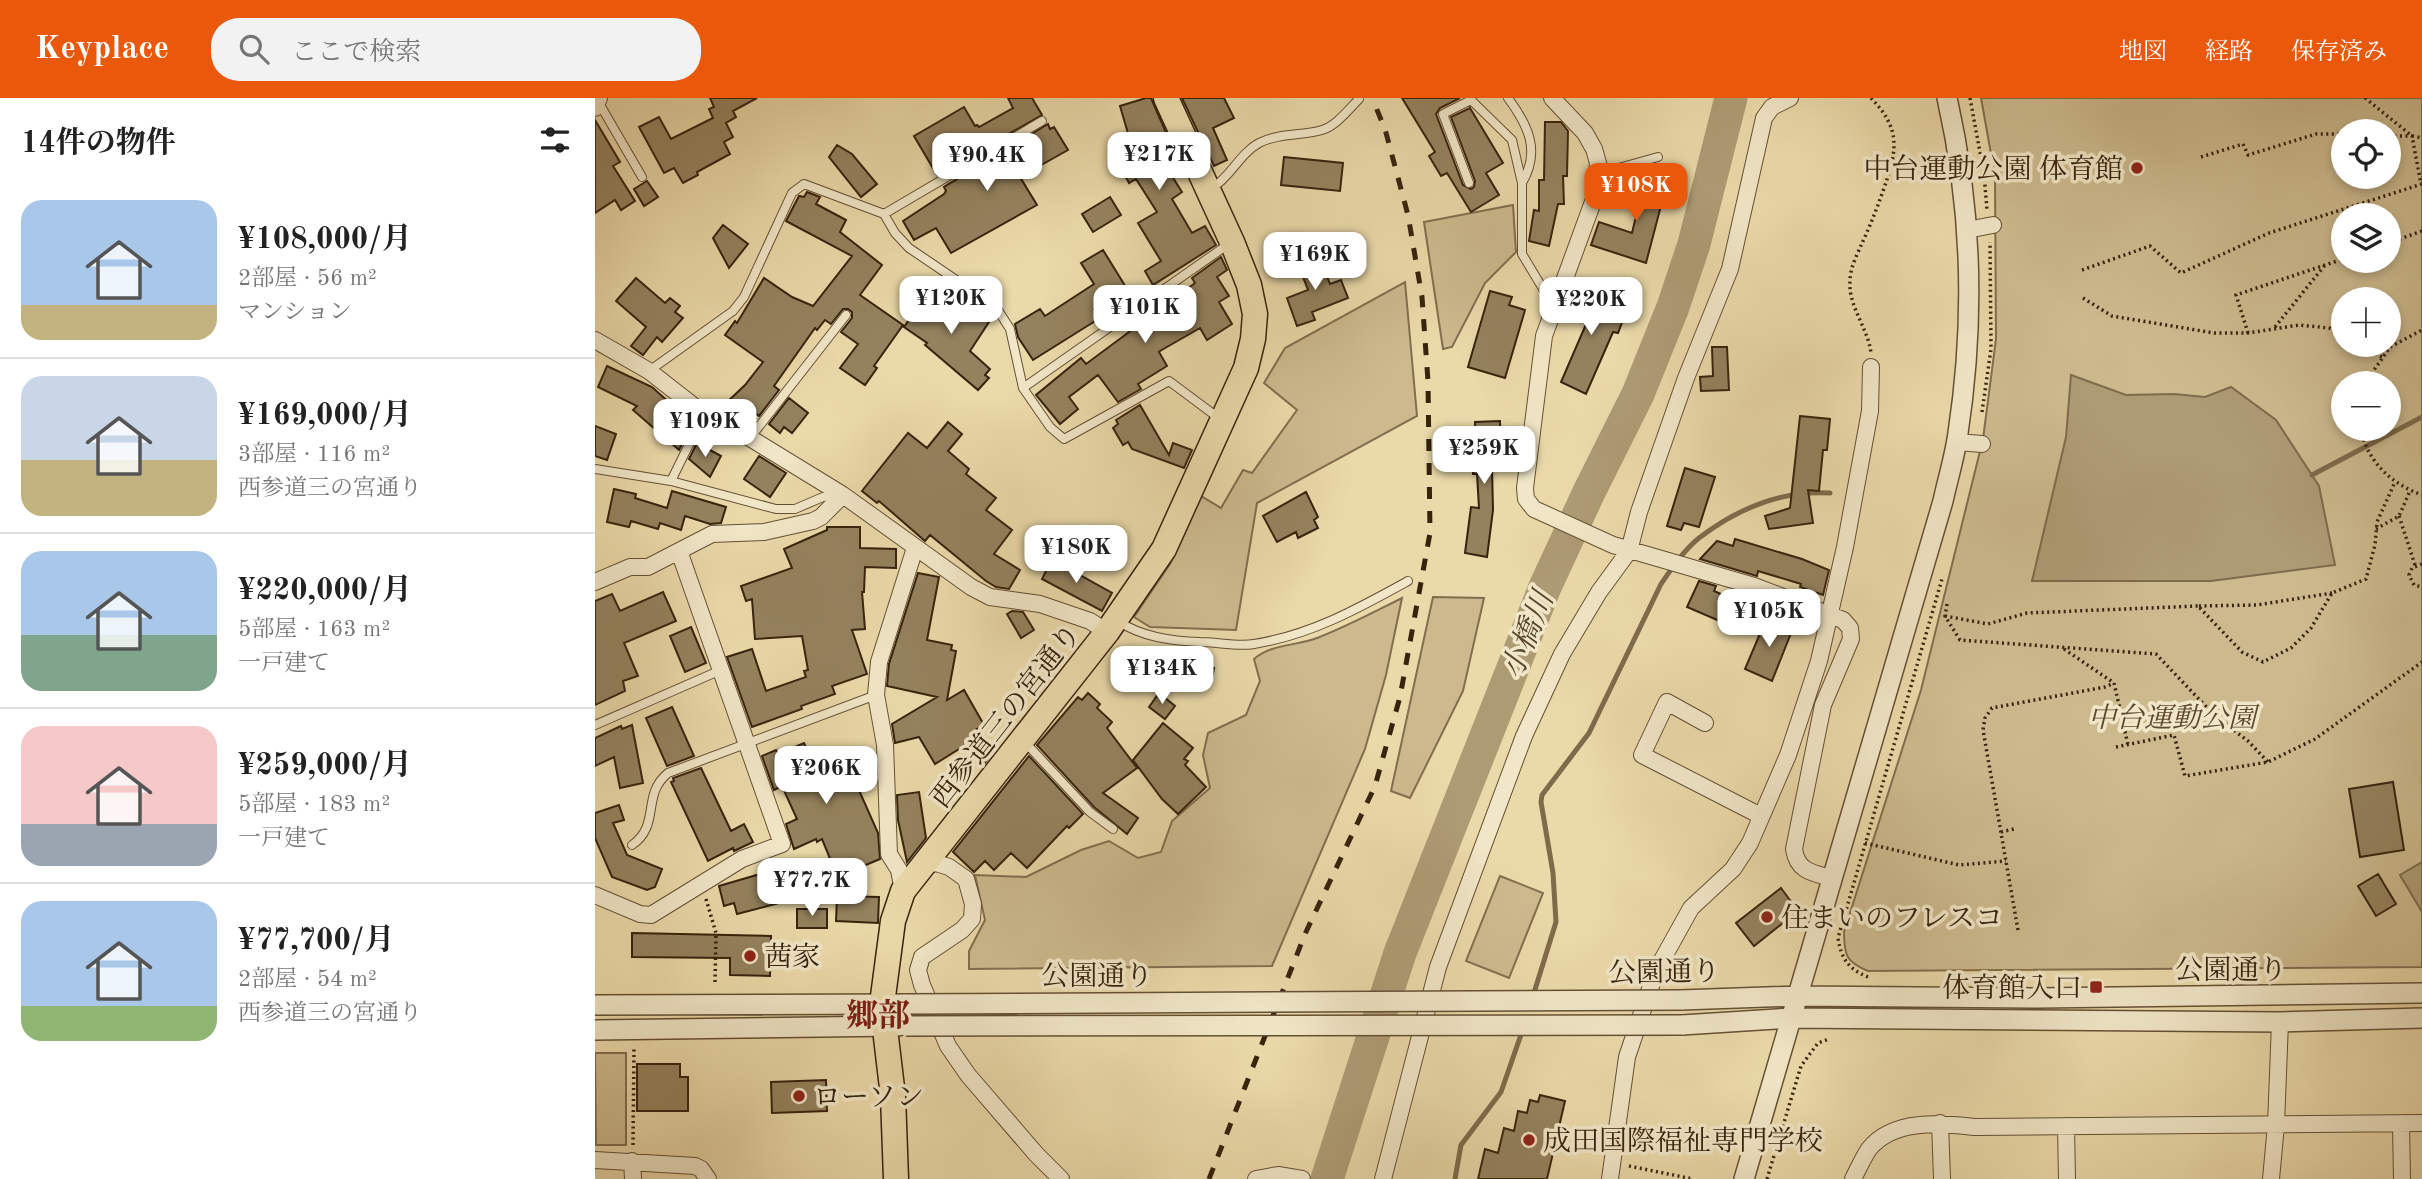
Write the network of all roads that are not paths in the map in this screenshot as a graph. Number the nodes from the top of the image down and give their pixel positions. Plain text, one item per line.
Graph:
1 (1165, 98) edge
2 (1508, 98) edge
3 (1552, 98) edge
4 (1790, 98) edge
5 (1947, 98) edge
6 (1359, 99) edge
7 (598, 103) edge
8 (1042, 121) dead end
9 (1658, 157) dead end
10 (1597, 174) junction
11 (642, 177) dead end
12 (1469, 183) dead end
13 (1522, 183) junction
14 (1207, 190) junction
15 (884, 214) junction
16 (1990, 224) road end
17 (1967, 230) junction
18 (1232, 242) junction
19 (1554, 307) junction
20 (846, 315) dead end
21 (595, 340) edge
22 (1871, 367) road end
23 (649, 372) junction
24 (1023, 388) junction
25 (704, 414) junction
26 (1223, 421) junction
27 (750, 438) junction
28 (595, 469) edge
29 (671, 481) junction
30 (843, 495) junction
31 (915, 548) junction
32 (679, 551) junction
33 (1629, 551) junction
34 (1408, 581) dead end
35 (595, 582) edge
36 (1829, 614) junction
37 (1111, 626) junction
38 (721, 670) junction
39 (876, 695) junction
40 (1705, 723) dead end
41 (595, 725) edge
42 (1023, 740) junction
43 (747, 744) junction
44 (1761, 816) junction
45 (1113, 830) dead end
46 (632, 845) dead end
47 (925, 864) junction
48 (1831, 878) junction
49 (903, 891) junction
50 (595, 895) edge
51 (2422, 993) edge
52 (1798, 996) junction
53 (595, 1005) edge
54 (895, 1015) junction
55 (1791, 1018) junction
56 (2422, 1018) edge
57 (2280, 1022) junction
58 (595, 1030) edge
59 (1940, 1123) junction
60 (2401, 1123) junction
61 (2422, 1123) edge
62 (2276, 1125) junction
63 (2066, 1126) junction
64 (595, 1160) edge
65 (632, 1161) junction
66 (1612, 1171) edge
67 (632, 1179) edge
68 (708, 1179) edge
69 (895, 1179) edge
70 (1062, 1179) edge
71 (1256, 1179) edge
72 (1302, 1179) edge
73 (1383, 1179) edge
74 (1744, 1179) edge
75 (1853, 1179) edge
76 (1942, 1179) edge
77 (2067, 1179) edge
78 (2271, 1179) edge
79 (2402, 1179) edge

1 - 14 main road, 西参道三の宮通り
2 - 13 lane
3 - 10 street
4 - 33 street
5 - 17 street
6 - 14 lane
7 - 11 lane
8 - 15 lane
9 - 10 lane
10 - 19 street
12 - 13 lane
13 - 19 lane
14 - 18 main road, 西参道三の宮通り
15 - 23 lane
15 - 24 lane
16 - 17 street
17 - 48 street
18 - 24 lane
18 - 26 main road, 西参道三の宮通り
19 - 33 street
20 - 27 lane
21 - 23 street
22 - 36 street
23 - 25 street
24 - 26 lane
25 - 27 street
25 - 29 lane
26 - 37 main road, 西参道三の宮通り
27 - 30 street
28 - 29 lane
29 - 30 lane
30 - 31 street
30 - 32 street
31 - 37 street
31 - 39 street
32 - 35 street
32 - 38 street
33 - 36 street
33 - 73 street
34 - 37 lane
36 - 44 street
36 - 48 street
37 - 42 main road, 西参道三の宮通り
38 - 41 lane
38 - 43 street
39 - 43 lane
39 - 49 street
40 - 44 street
42 - 45 lane
42 - 47 main road, 西参道三の宮通り
43 - 46 lane
43 - 50 street
44 - 66 street
47 - 49 main road, 西参道三の宮通り
47 - 70 street
48 - 52 street
49 - 54 main road, 西参道三の宮通り
51 - 52 street, 公園通り
52 - 54 street, 公園通り, bridge
52 - 55 street
53 - 54 street, 公園通り
54 - 55 street, 公園通り, bridge
54 - 58 street, 公園通り
54 - 69 main road, 西参道三の宮通り
55 - 57 street, 公園通り
55 - 74 street
56 - 57 street, 公園通り
57 - 62 street
59 - 63 street
59 - 75 street
59 - 76 street
60 - 61 street
60 - 62 street
60 - 79 street
62 - 63 street
62 - 78 street
63 - 77 street
64 - 65 street
65 - 67 street
65 - 68 street
71 - 72 street

